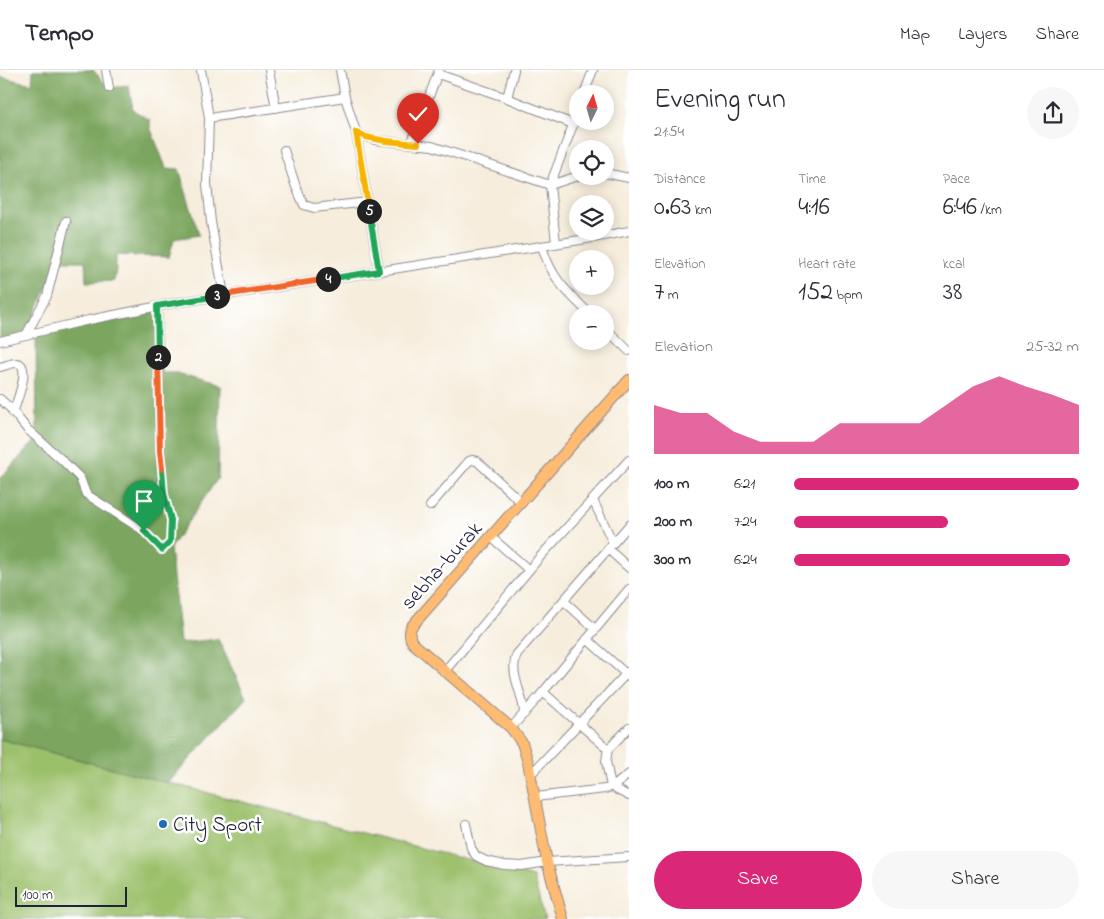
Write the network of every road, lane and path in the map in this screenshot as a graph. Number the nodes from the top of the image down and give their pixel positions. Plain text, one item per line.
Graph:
1 (106, 70) edge
2 (201, 70) edge
3 (269, 70) edge
4 (340, 70) edge
5 (514, 70) edge
6 (593, 70) edge
7 (439, 72) edge
8 (587, 85) edge
9 (109, 88) dead end
10 (344, 98) junction
11 (507, 98) junction
12 (276, 108) junction
13 (209, 118) junction
14 (569, 122) edge
15 (571, 130) edge
16 (356, 132) junction
17 (411, 144) junction
18 (284, 150) dead end
19 (614, 175) edge
20 (629, 178) edge
21 (569, 179) edge
22 (550, 185) junction
23 (368, 202) junction
24 (66, 221) dead end
25 (629, 231) edge
26 (556, 243) junction
27 (542, 246) junction
28 (379, 271) junction
29 (224, 295) junction
30 (581, 305) edge
31 (157, 306) junction
32 (26, 335) junction
33 (614, 337) edge
34 (0, 341) edge
35 (629, 351) edge
36 (0, 367) edge
37 (629, 380) edge
38 (0, 399) edge
39 (14, 413) junction
40 (629, 460) edge
41 (593, 500) junction
42 (522, 503) junction
43 (430, 506) dead end
44 (629, 525) edge
45 (491, 537) junction
46 (613, 543) junction
47 (608, 549) junction
48 (629, 568) edge
49 (530, 570) junction
50 (629, 590) edge
51 (626, 599) edge
52 (564, 600) junction
53 (595, 629) junction
54 (587, 640) junction
55 (444, 672) junction
56 (627, 673) edge
57 (544, 692) junction
58 (524, 714) junction
59 (579, 722) junction
60 (511, 728) junction
61 (629, 728) edge
62 (608, 749) junction
63 (531, 774) junction
64 (629, 774) edge
65 (614, 786) junction
66 (629, 796) edge
67 (534, 797) junction
68 (466, 824) dead end
69 (629, 857) edge
70 (548, 862) junction
71 (563, 919) edge

1 - 9 street
2 - 13 street
3 - 12 street
4 - 10 street
5 - 11 street
6 - 8 street
7 - 11 street
7 - 17 street
10 - 12 street
10 - 16 street
11 - 14 street
12 - 13 street
13 - 29 street
15 - 22 street
16 - 17 street
16 - 23 street
17 - 22 street
18 - 23 street
19 - 20 street
21 - 22 street
22 - 26 street
23 - 28 street
24 - 32 street
25 - 26 street
26 - 27 street
27 - 28 street
27 - 30 street
28 - 29 street
29 - 31 street
31 - 32 street
31 - 39 street
32 - 34 street
33 - 35 street
36 - 39 street
37 - 42 main road, sebha-burak
38 - 39 street
40 - 41 street
41 - 46 street
41 - 49 street
42 - 43 street
42 - 45 main road, sebha-burak
44 - 46 street
45 - 49 street
45 - 55 main road, sebha-burak
46 - 47 street
47 - 48 street
47 - 52 street
49 - 55 street
50 - 51 street
51 - 53 street
52 - 53 street
52 - 58 street
53 - 54 street
54 - 56 street
54 - 57 street
55 - 60 main road, sebha-burak
56 - 59 street
57 - 58 street
57 - 59 street
58 - 60 street
59 - 62 street
59 - 63 street
60 - 63 main road, sebha-burak
61 - 62 street
62 - 65 street
63 - 67 main road, sebha-burak
64 - 65 street
65 - 66 street
65 - 67 street
67 - 70 main road, sebha-burak
68 - 70 street
69 - 70 street
70 - 71 main road, sebha-burak

